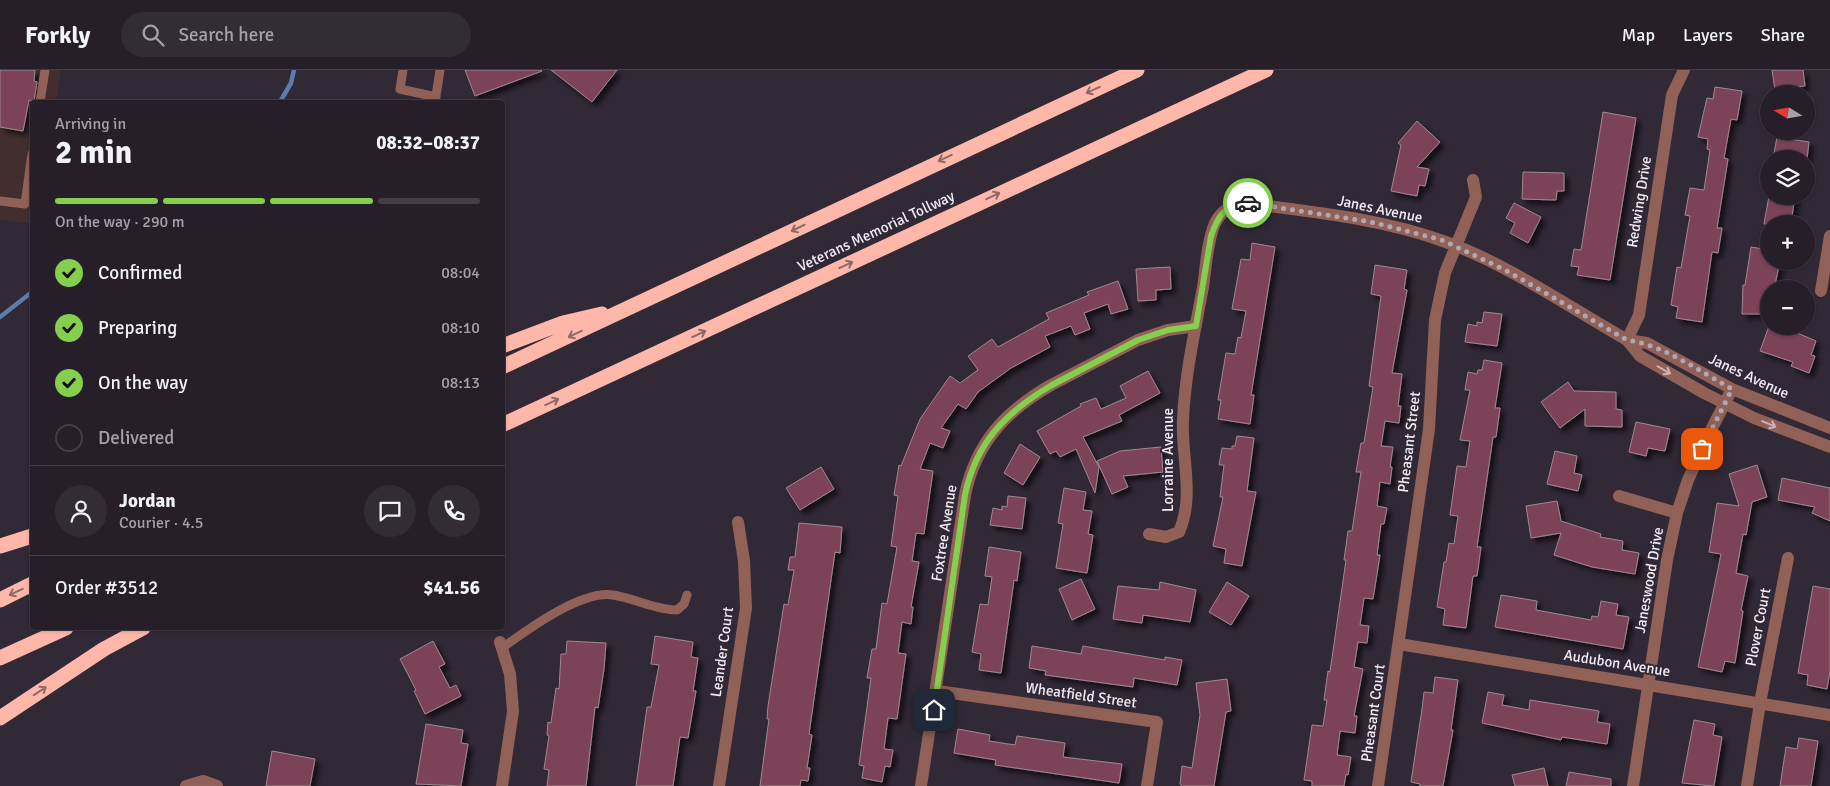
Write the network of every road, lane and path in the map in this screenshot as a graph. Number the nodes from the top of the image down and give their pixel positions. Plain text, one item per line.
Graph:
1 (45, 70) edge
2 (403, 70) edge
3 (440, 70) edge
4 (1137, 70) edge
5 (1266, 70) edge
6 (1684, 70) edge
7 (40, 100) edge
8 (436, 100) edge
9 (30, 168) edge
10 (1473, 180) dead end
11 (0, 202) edge
12 (1222, 212) joint
13 (1830, 236) edge
14 (1456, 246) junction
15 (1821, 290) dead end
16 (635, 306) junction
17 (1196, 326) junction
18 (1627, 340) junction
19 (505, 345) edge
20 (505, 366) edge
21 (1732, 389) junction
22 (1725, 404) junction
23 (505, 424) edge
24 (1830, 428) edge
25 (1830, 447) edge
26 (1619, 496) dead end
27 (1677, 513) junction
28 (738, 522) dead end
29 (1149, 534) dead end
30 (30, 537) edge
31 (0, 546) edge
32 (1788, 558) dead end
33 (30, 585) edge
34 (686, 595) dead end
35 (0, 600) edge
36 (62, 630) edge
37 (138, 630) edge
38 (1399, 644) junction
39 (501, 645) joint
40 (0, 658) edge
41 (1649, 685) junction
42 (937, 691) junction
43 (1760, 703) junction
44 (1830, 715) edge
45 (0, 718) edge
46 (186, 786) edge
47 (217, 786) edge
48 (502, 786) edge
49 (719, 786) edge
50 (921, 786) edge
51 (1147, 786) edge
52 (1378, 786) edge
53 (1633, 786) edge
54 (1747, 786) edge

1 - 7 lane
2 - 8 lane
3 - 8 lane
4 -> 16 highway
23 -> 5 highway, Veterans Memorial Tollway
6 - 18 street, Redwing Drive
9 - 11 lane
10 - 14 street, Pheasant Street
12 - 14 street, Janes Avenue
12 - 17 street, Lorraine Avenue
13 - 15 street
14 - 18 street, Janes Avenue
14 - 38 street, Pheasant Street
16 - 19 highway
16 -> 20 highway
17 - 29 street, Lorraine Avenue
17 - 42 street, Foxtree Avenue
18 - 21 street, Janes Avenue
18 -> 22 street, Janes Avenue
21 - 22 street, Janeswood Drive
21 - 24 street, Janes Avenue
22 -> 25 street, Janes Avenue
22 - 27 street, Janeswood Drive
26 - 27 street
27 - 41 street, Janeswood Drive
28 - 49 street, Leander Court
30 - 31 highway
32 - 43 street, Plover Court
33 -> 35 highway
34 - 39 lane
36 - 40 highway
45 -> 37 highway
38 - 41 street, Audubon Avenue
38 - 52 street, Pheasant Court
39 - 48 street
41 - 43 street, Audubon Avenue
41 - 53 street, Janeswood Drive
42 - 50 street, Foxtree Avenue
42 - 51 street, Wheatfield Street
43 - 44 street, Audubon Avenue
43 - 54 street, Plover Court
46 - 47 street

